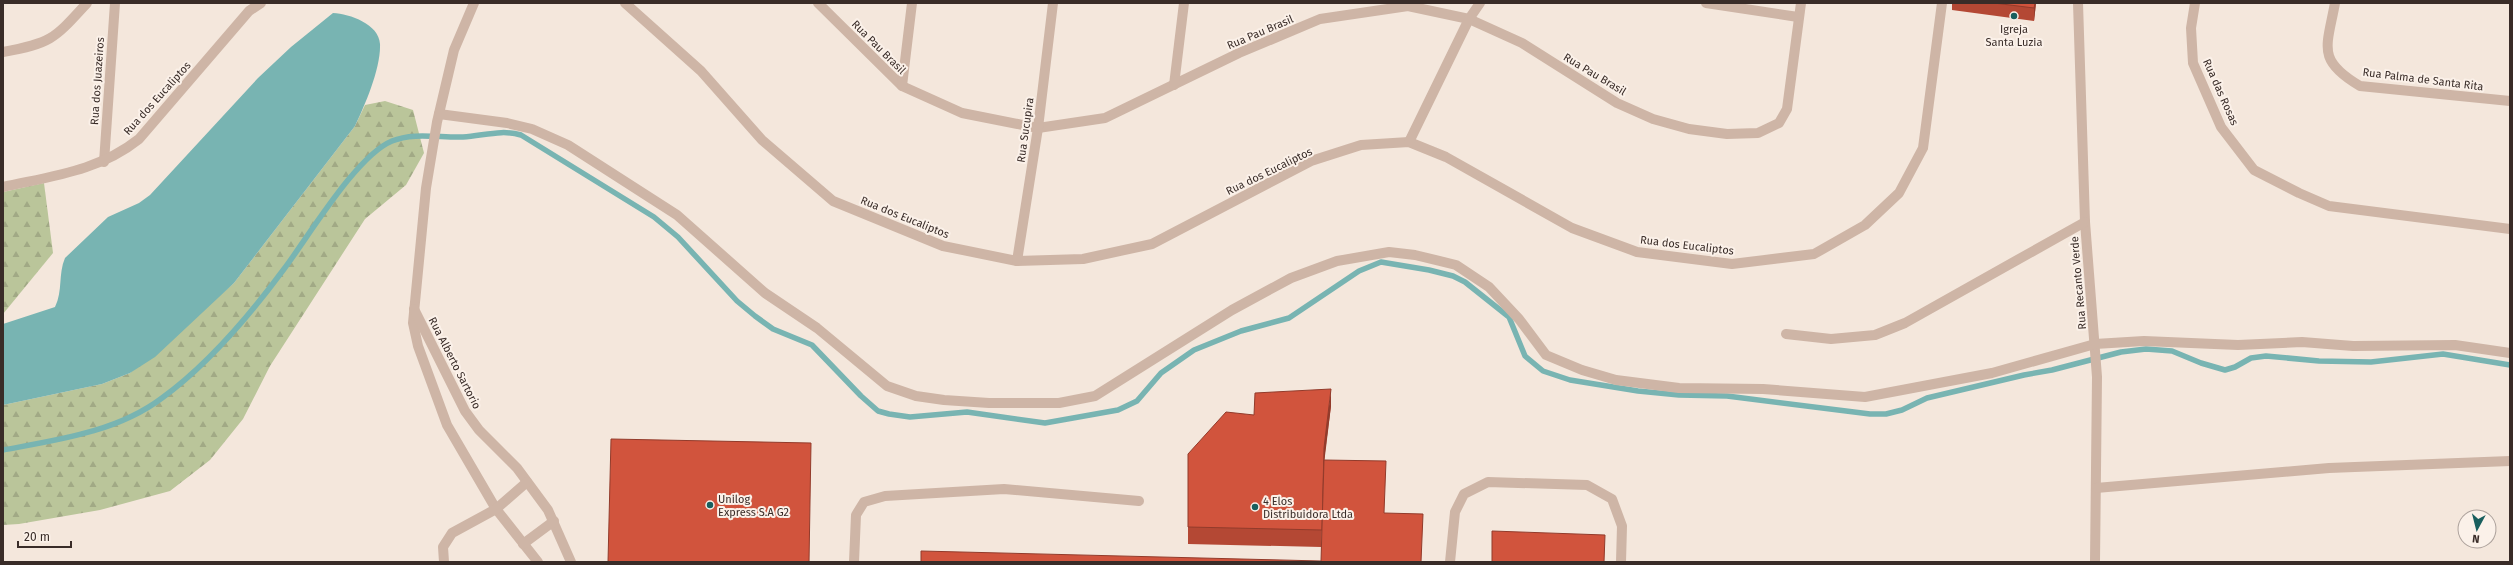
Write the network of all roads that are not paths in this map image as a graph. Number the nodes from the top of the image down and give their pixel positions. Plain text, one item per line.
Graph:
1 (87, 3) edge
2 (115, 3) edge
3 (261, 3) edge
4 (474, 3) edge
5 (625, 3) edge
6 (818, 3) edge
7 (912, 3) edge
8 (1053, 3) edge
9 (1184, 3) edge
10 (1480, 3) edge
11 (1706, 3) edge
12 (1801, 3) edge
13 (1942, 3) edge
14 (2078, 3) edge
15 (2195, 3) edge
16 (2335, 3) edge
17 (1408, 4) edge
18 (1798, 17) junction
19 (1469, 19) junction
20 (3, 52) edge
21 (1174, 85) junction
22 (902, 86) junction
23 (2510, 101) edge
24 (438, 118) junction
25 (1038, 128) junction
26 (1409, 142) junction
27 (104, 162) junction
28 (3, 187) edge
29 (2085, 222) junction
30 (2510, 229) edge
31 (1017, 261) junction
32 (414, 309) junction
33 (1786, 334) dead end
34 (2095, 348) junction
35 (2510, 353) edge
36 (2510, 461) edge
37 (527, 482) junction
38 (2096, 488) junction
39 (1139, 501) dead end
40 (496, 509) junction
41 (554, 522) junction
42 (523, 544) junction
43 (444, 562) edge
44 (538, 562) edge
45 (572, 562) edge
46 (854, 562) edge
47 (1450, 562) edge
48 (1621, 562) edge
49 (2095, 562) edge

1 - 20 street
2 - 27 street, Rua dos Juazeiros
3 - 27 street, Rua dos Eucaliptos
4 - 24 street
5 - 31 street, Rua dos Eucaliptos
6 - 22 street, Rua Pau Brasil
7 - 22 street
8 - 25 street, Rua Sucupira
9 - 21 street
10 - 19 street
11 - 18 street
12 - 18 street, Rua Pau Brasil
13 - 26 street, Rua dos Eucaliptos
14 - 29 street, Rua Recanto Verde
15 - 30 street, Rua das Rosas
16 - 23 street, Rua Palma de Santa Rita
17 - 19 street, Rua Pau Brasil
17 - 21 street, Rua Pau Brasil
18 - 19 street, Rua Pau Brasil
19 - 26 street
21 - 25 street, Rua Pau Brasil
22 - 25 street, Rua Pau Brasil
24 - 32 street, Rua Alberto Sartorio
24 - 34 street
25 - 31 street, Rua Sucupira
26 - 31 street, Rua dos Eucaliptos
27 - 28 street, Rua dos Eucaliptos
29 - 33 street
29 - 34 street, Rua Recanto Verde
32 - 37 street, Rua Alberto Sartorio
32 - 40 street, Rua Alberto Sartorio
34 - 35 street
34 - 38 street, Rua Recanto Verde
36 - 38 street
37 - 40 street
37 - 41 street, Rua Alberto Sartorio
38 - 49 street, Rua Recanto Verde
39 - 46 street
40 - 42 street, Rua Alberto Sartorio
40 - 43 street
41 - 42 street
41 - 45 street, Rua Alberto Sartorio
42 - 44 street, Rua Alberto Sartorio
47 - 48 street

